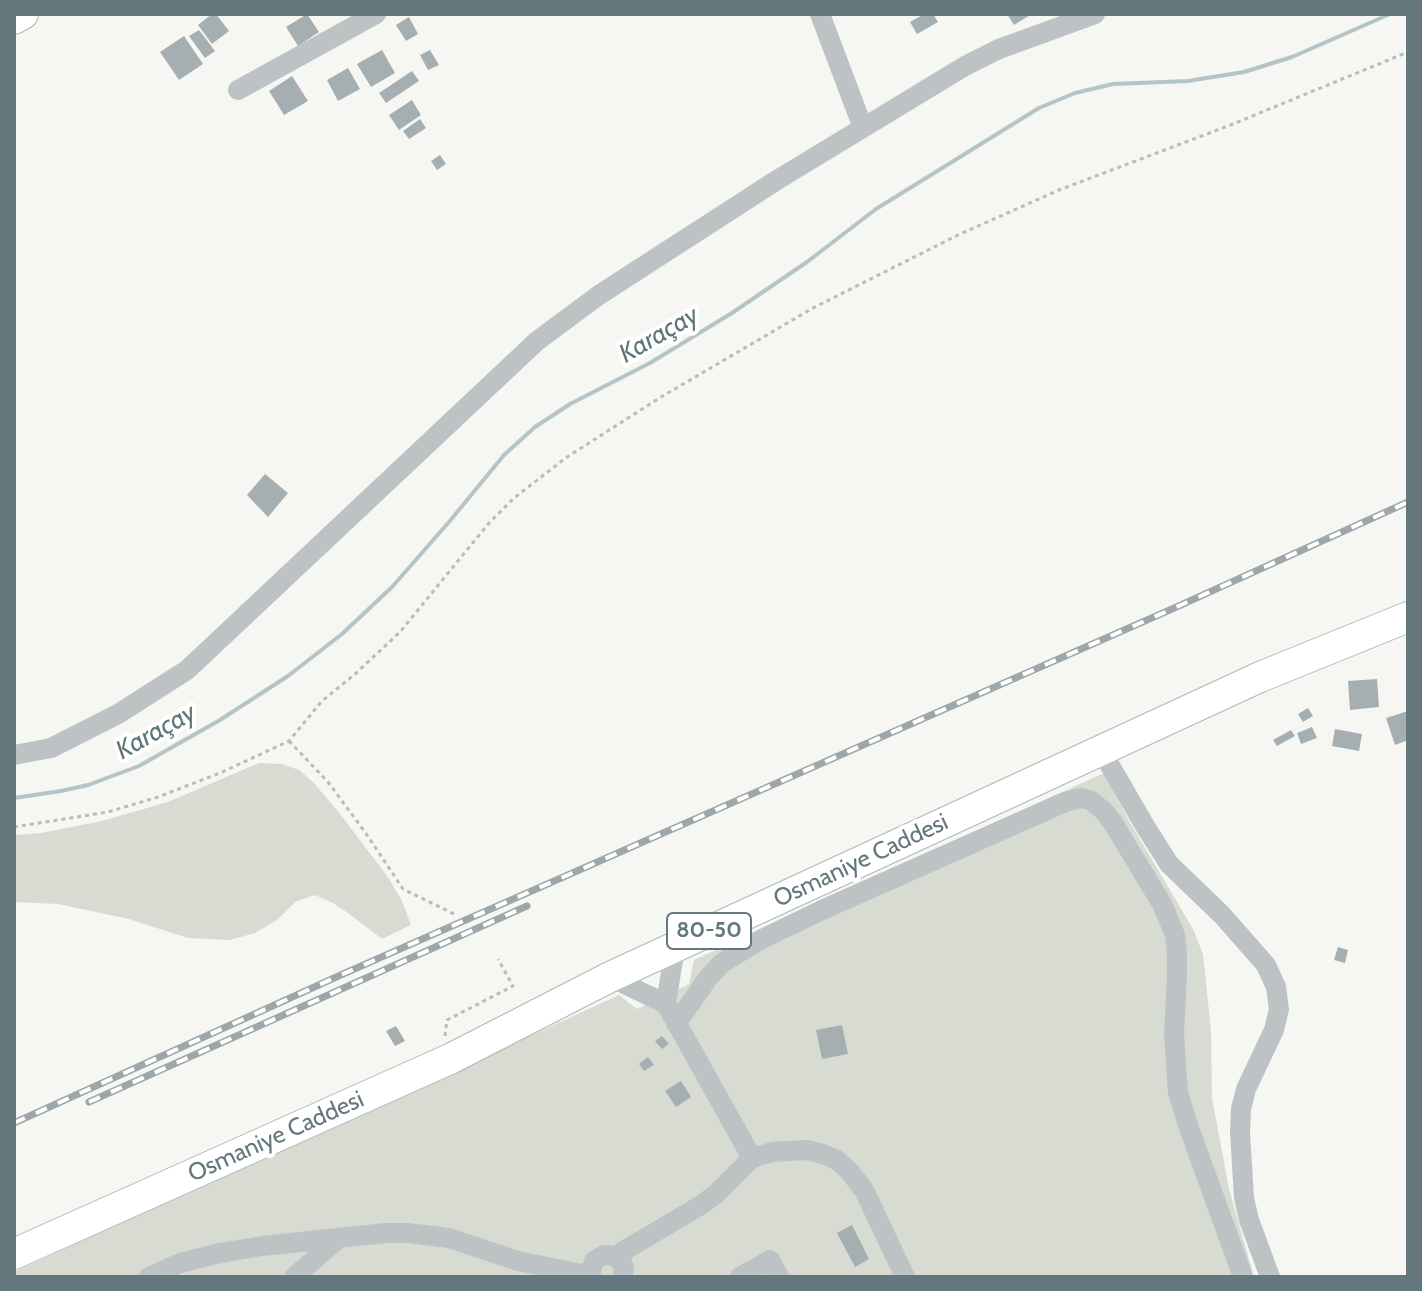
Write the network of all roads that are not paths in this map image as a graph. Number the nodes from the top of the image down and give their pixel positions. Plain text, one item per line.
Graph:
1 (23, 14) edge
2 (376, 14) edge
3 (820, 14) edge
4 (1095, 14) edge
5 (14, 19) edge
6 (238, 90) dead end
7 (863, 128) junction
8 (1406, 620) edge
9 (1101, 750) junction
10 (14, 755) edge
11 (675, 947) junction
12 (610, 977) junction
13 (666, 1004) junction
14 (676, 1024) junction
15 (752, 1158) junction
16 (339, 1238) junction
17 (14, 1240) edge
18 (14, 1254) edge
19 (615, 1256) junction
20 (592, 1276) edge
21 (149, 1277) edge
22 (294, 1277) edge
23 (622, 1277) edge
24 (740, 1277) edge
25 (779, 1277) edge
26 (905, 1277) edge
27 (1243, 1277) edge
28 (1270, 1277) edge

1 - 5 highway
2 - 6 street
3 - 7 street
4 - 7 street
7 - 10 street
8 - 9 highway, Osmaniye Caddesi / 80-50
8 - 17 highway
9 - 11 highway, Osmaniye Caddesi / 80-50
9 - 28 street
11 - 12 highway, Osmaniye Caddesi / 80-50
11 - 13 street
12 - 13 street
12 - 18 highway, Osmaniye Caddesi / 80-50
13 - 14 street
14 - 15 street
14 - 27 street
15 - 19 street
15 - 26 street
16 - 20 street
16 - 21 street
16 - 22 street
19 - 20 street
19 - 23 street
24 - 25 street

